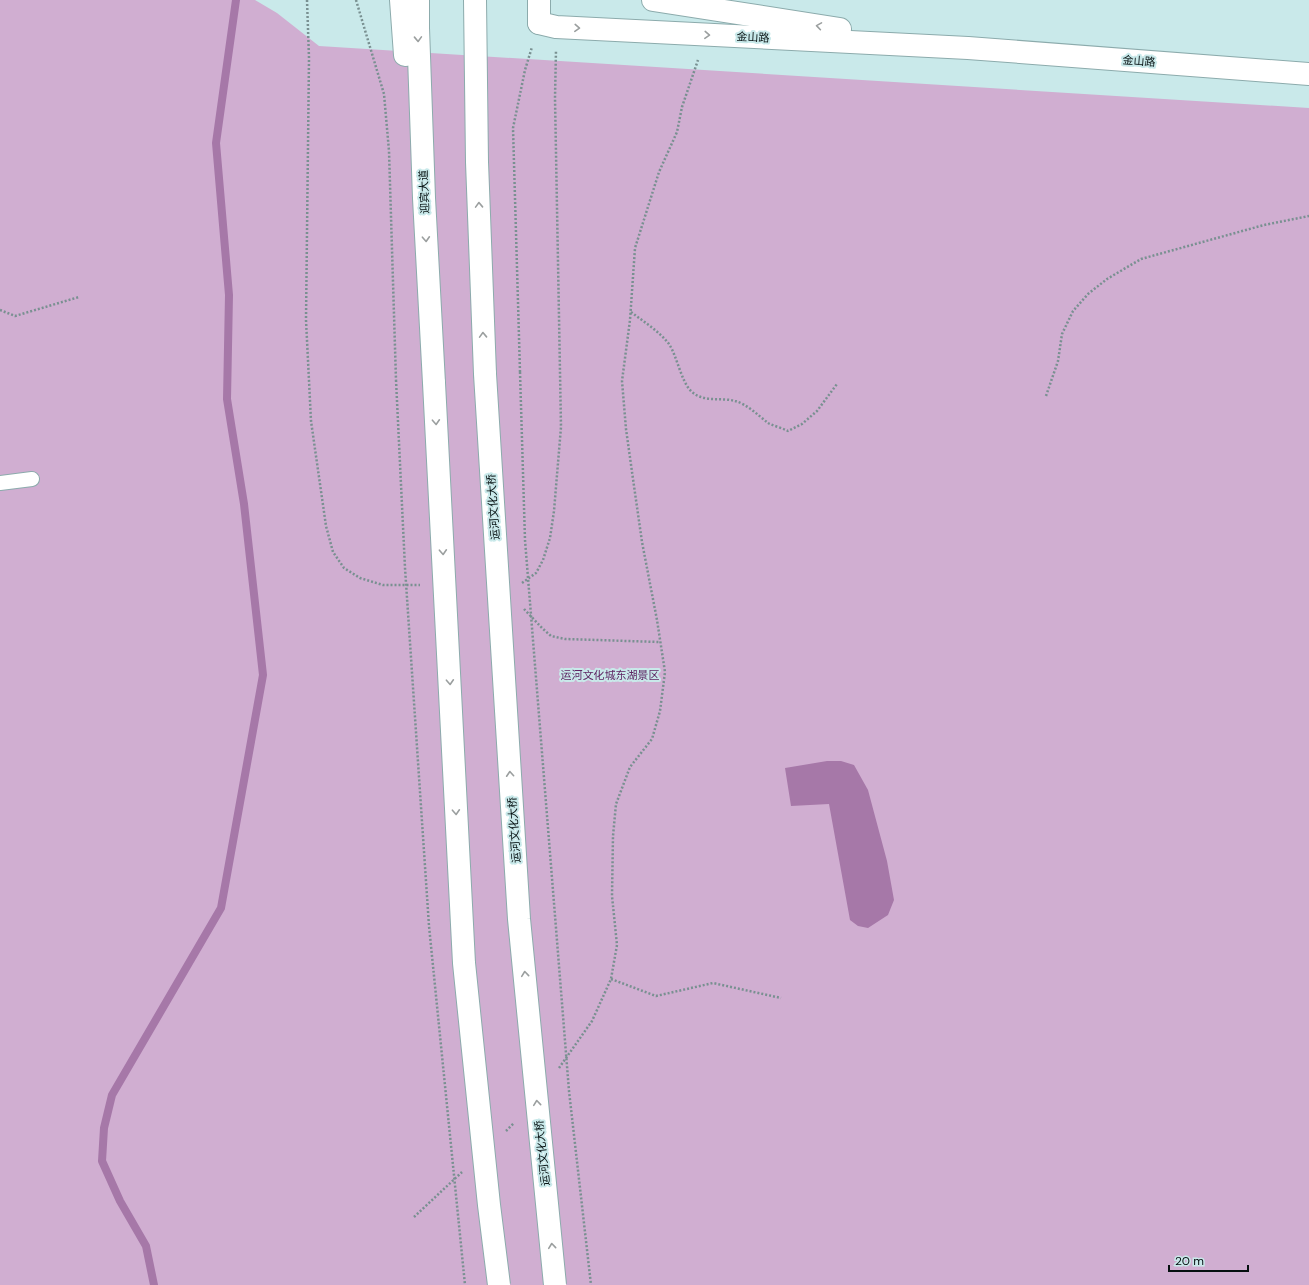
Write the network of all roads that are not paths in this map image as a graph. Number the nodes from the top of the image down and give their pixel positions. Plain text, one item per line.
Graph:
1 (401, 0) edge
2 (418, 0) edge
3 (475, 0) edge
4 (486, 0) edge
5 (539, 0) edge
6 (653, 0) edge
7 (968, 48) junction
8 (1309, 74) edge
9 (477, 162) junction
10 (424, 198) junction
11 (32, 479) dead end
12 (0, 483) edge
13 (499, 1285) edge
14 (556, 1285) edge

1 - 10 main road
2 -> 10 main road, 迎宾大道
3 - 9 main road
4 - 9 main road
5 -> 7 main road, 金山路
7 -> 6 main road, 金山路
7 - 8 main road, 金山路
14 -> 9 main road, 运河文化大桥, bridge
10 -> 13 main road, 迎宾大道, bridge
11 - 12 lane

